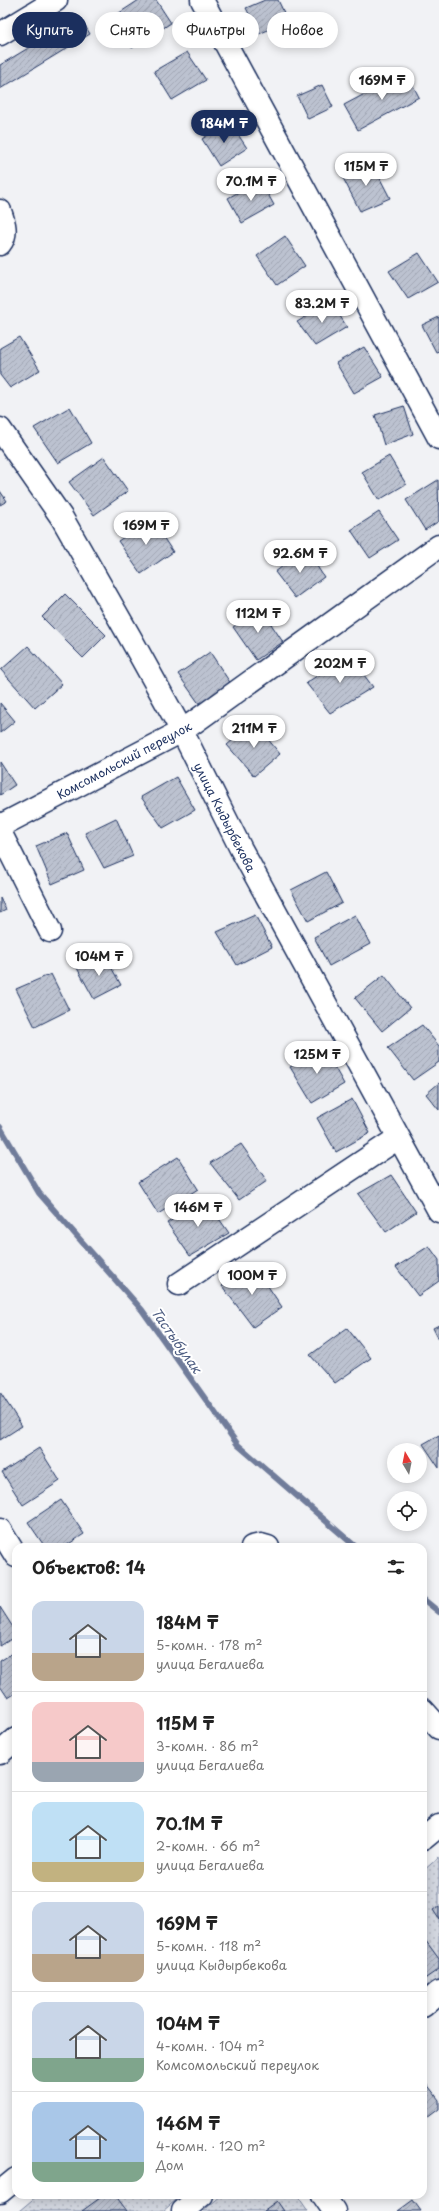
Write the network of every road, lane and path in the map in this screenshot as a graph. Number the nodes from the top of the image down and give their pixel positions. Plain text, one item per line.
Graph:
1 (56, 0) edge
2 (202, 0) edge
3 (0, 34) edge
4 (0, 211) edge
5 (0, 244) edge
6 (0, 429) edge
7 (439, 438) edge
8 (439, 546) edge
9 (182, 731) junction
10 (0, 826) edge
11 (0, 832) edge
12 (50, 931) dead end
13 (398, 1138) junction
14 (439, 1211) edge
15 (179, 1284) dead end
16 (0, 1530) edge
17 (12, 1550) edge
18 (427, 1714) edge
19 (439, 1728) edge
20 (12, 1742) edge
21 (0, 1753) edge
22 (439, 1826) edge
23 (427, 1836) edge
24 (439, 1992) edge
25 (427, 2002) edge
26 (12, 2182) edge
27 (0, 2192) edge
28 (197, 2199) edge
29 (326, 2199) edge
30 (183, 2211) edge
31 (334, 2211) edge

1 - 3 street
2 - 7 street
4 - 5 street
6 - 9 street, улица Кыдырбекова
8 - 9 street, Комсомольский переулок
9 - 10 street, Комсомольский переулок
9 - 13 street, улица Кыдырбекова
11 - 12 street
13 - 14 street, улица Кыдырбекова
13 - 15 street
16 - 17 street
18 - 19 street
20 - 21 street
22 - 23 street
24 - 25 street
26 - 27 street
28 - 30 street
29 - 31 street

